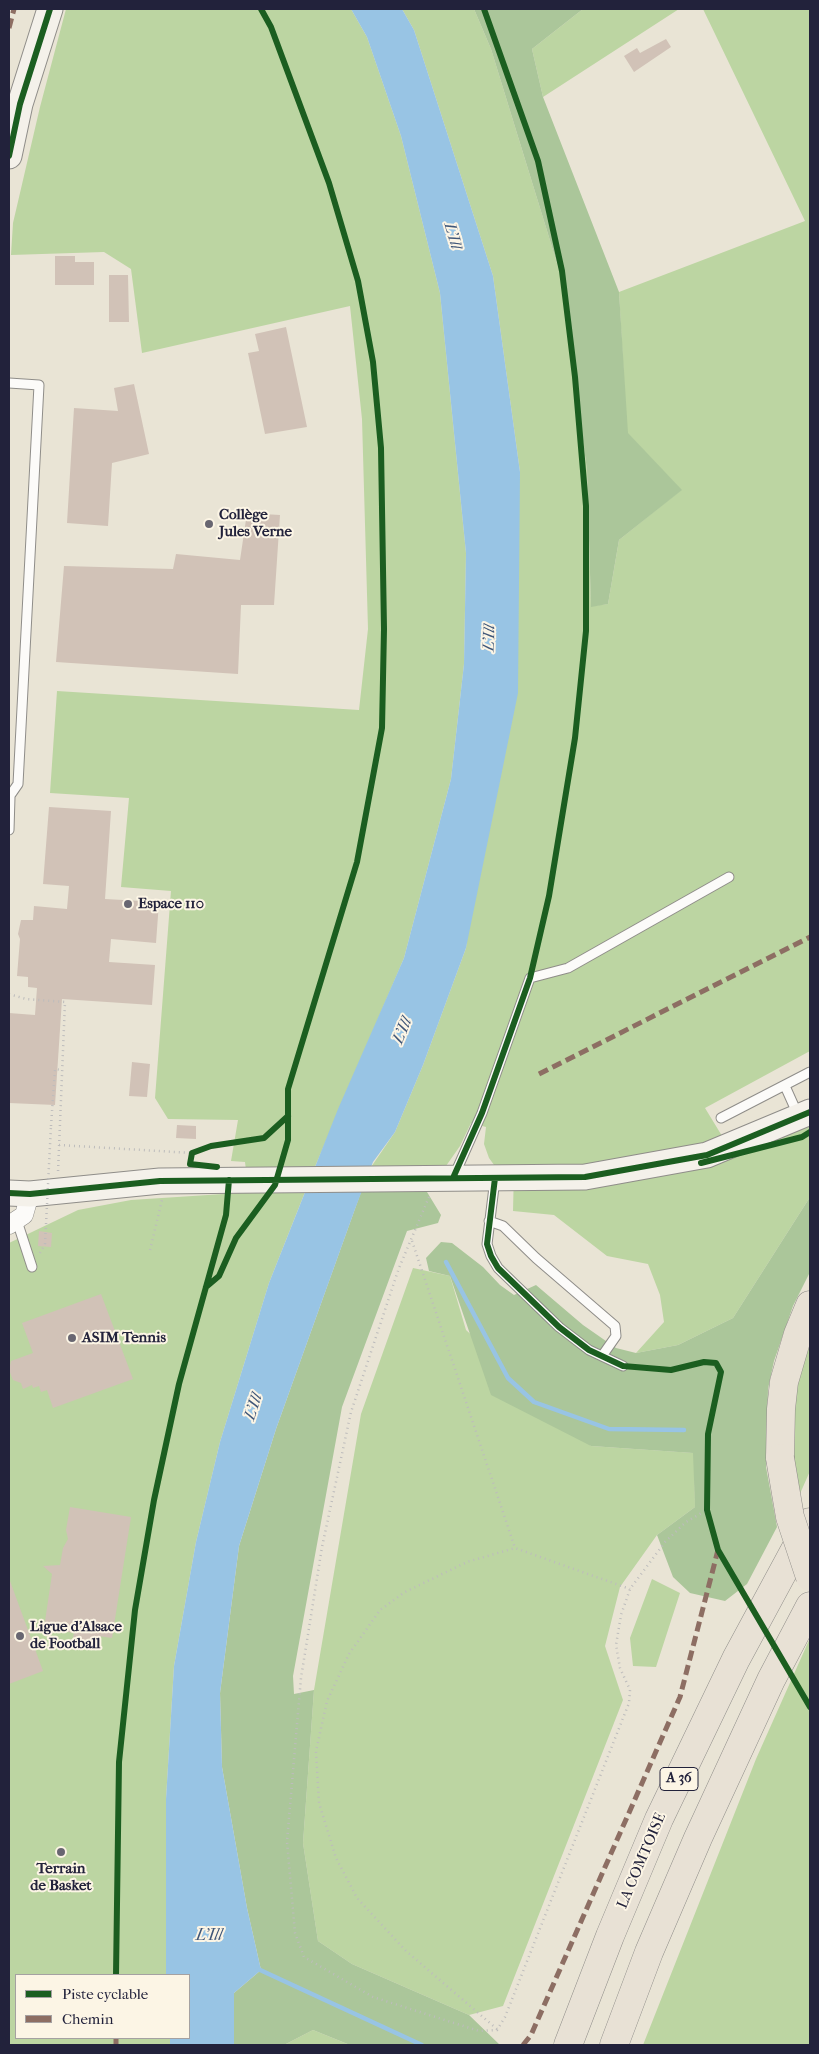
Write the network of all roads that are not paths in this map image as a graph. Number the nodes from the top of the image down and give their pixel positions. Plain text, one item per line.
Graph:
1 (50, 9) edge
2 (9, 156) edge
3 (9, 383) edge
4 (9, 797) edge
5 (9, 830) edge
6 (729, 877) dead end
7 (810, 1072) edge
8 (785, 1086) junction
9 (805, 1115) edge
10 (721, 1118) dead end
11 (495, 1178) junction
12 (438, 1179) junction
13 (20, 1193) edge
14 (489, 1221) junction
15 (13, 1223) edge
16 (32, 1267) dead end
17 (810, 1305) edge
18 (602, 1356) junction
19 (623, 1366) dead end
20 (810, 1522) edge
21 (810, 1577) edge
22 (810, 1606) edge
23 (568, 2045) edge
24 (614, 2045) edge

1 - 2 street
3 - 4 lane
4 - 5 lane
6 - 12 lane
7 - 8 lane
8 - 9 lane
8 - 10 lane
9 - 11 street
11 - 12 street
11 - 14 lane
12 - 13 street
13 - 15 street
14 - 18 lane
14 - 18 lane
15 - 16 lane
17 - 21 highway, bridge
18 - 19 lane
20 - 23 highway, LA COMTOISE / A 36
22 - 24 highway, A 36

